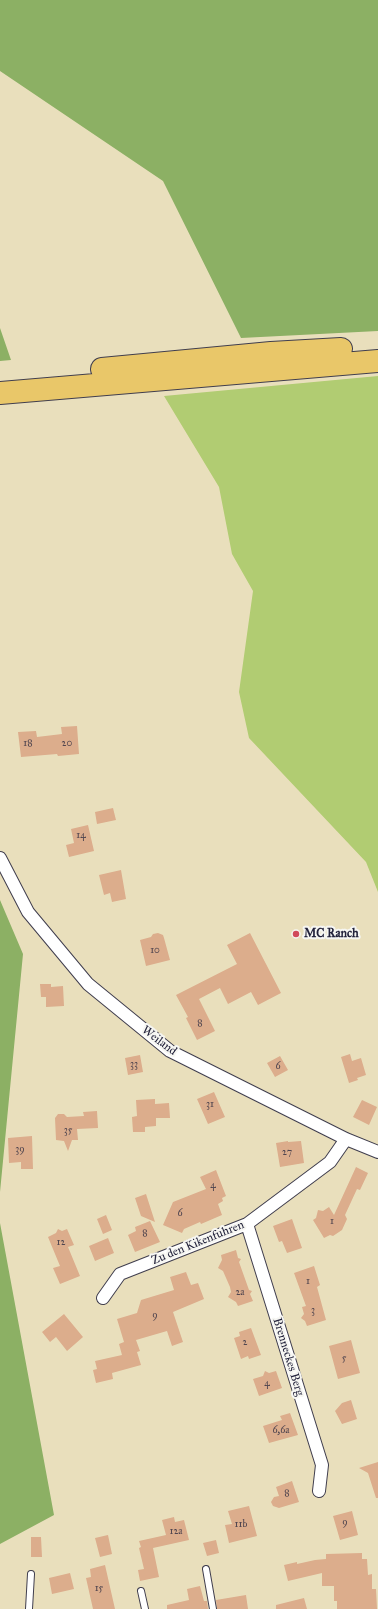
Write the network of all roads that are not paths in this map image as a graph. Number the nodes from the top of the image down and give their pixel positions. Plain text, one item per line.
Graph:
1 (378, 346) edge
2 (378, 361) edge
3 (0, 378) edge
4 (0, 393) edge
5 (0, 858) edge
6 (346, 1138) junction
7 (378, 1152) edge
8 (247, 1224) junction
9 (103, 1298) dead end
10 (319, 1491) dead end
11 (206, 1569) dead end
12 (31, 1574) dead end
13 (141, 1591) dead end
14 (29, 1609) edge
15 (145, 1609) edge
16 (213, 1609) edge

1 - 3 highway
2 - 4 highway
5 - 6 street, Weiland
6 - 7 street, Weiland
6 - 8 street, Zu den Kikenfuhren
8 - 9 street, Zu den Kikenfuhren
8 - 10 street, Brenneckes Berg
11 - 16 lane
12 - 14 lane
13 - 15 lane

